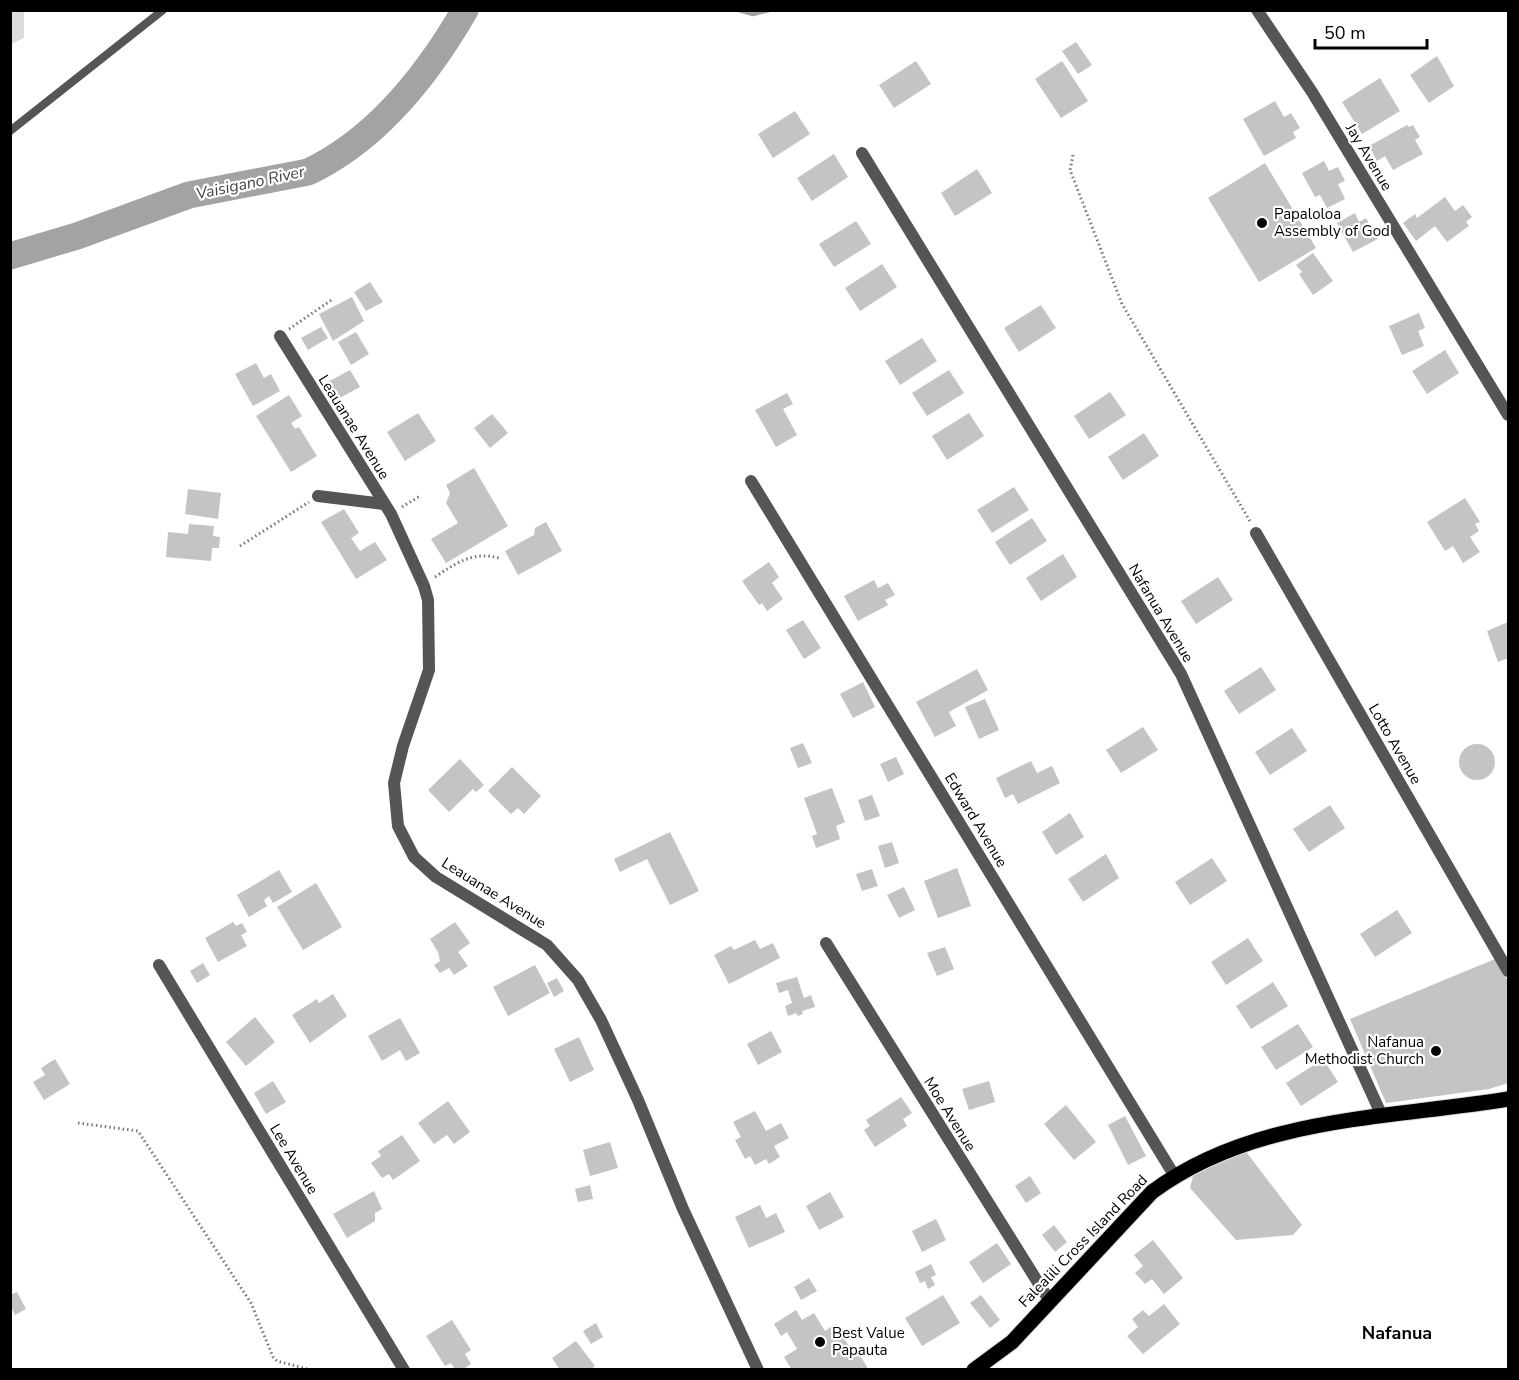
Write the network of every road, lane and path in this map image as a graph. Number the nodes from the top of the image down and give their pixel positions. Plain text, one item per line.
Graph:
1 (163, 10) edge
2 (1257, 10) edge
3 (10, 131) edge
4 (862, 153) dead end
5 (1073, 155) dead end
6 (333, 299) dead end
7 (280, 336) joint
8 (1509, 415) edge
9 (752, 481) dead end
10 (318, 496) joint
11 (420, 496) dead end
12 (387, 509) junction
13 (1256, 533) joint
14 (240, 546) dead end
15 (499, 558) dead end
16 (424, 586) junction
17 (826, 943) dead end
18 (159, 965) dead end
19 (1509, 971) edge
20 (1509, 1099) edge
21 (1382, 1116) junction
22 (78, 1123) dead end
23 (1174, 1175) junction
24 (1049, 1300) junction
25 (311, 1370) edge
26 (404, 1370) edge
27 (758, 1370) edge
28 (974, 1370) edge

1 - 3 lane
2 - 8 street, Jay Avenue
4 - 21 street, Nafanua Avenue
5 - 13 path
6 - 7 path
7 - 12 street, Leauanae Avenue
9 - 23 street, Edward Avenue
10 - 12 street
10 - 14 path
11 - 12 path
12 - 16 street, Leauanae Avenue
13 - 19 street, Lotto Avenue
15 - 16 path
16 - 27 street, Leauanae Avenue
17 - 24 street, Moe Avenue
18 - 26 street, Lee Avenue
20 - 21 main road, Falealili Cross Island Road
21 - 23 main road, Falealili Cross Island Road
22 - 25 path
23 - 24 main road, Falealili Cross Island Road
24 - 28 main road, Falealili Cross Island Road

